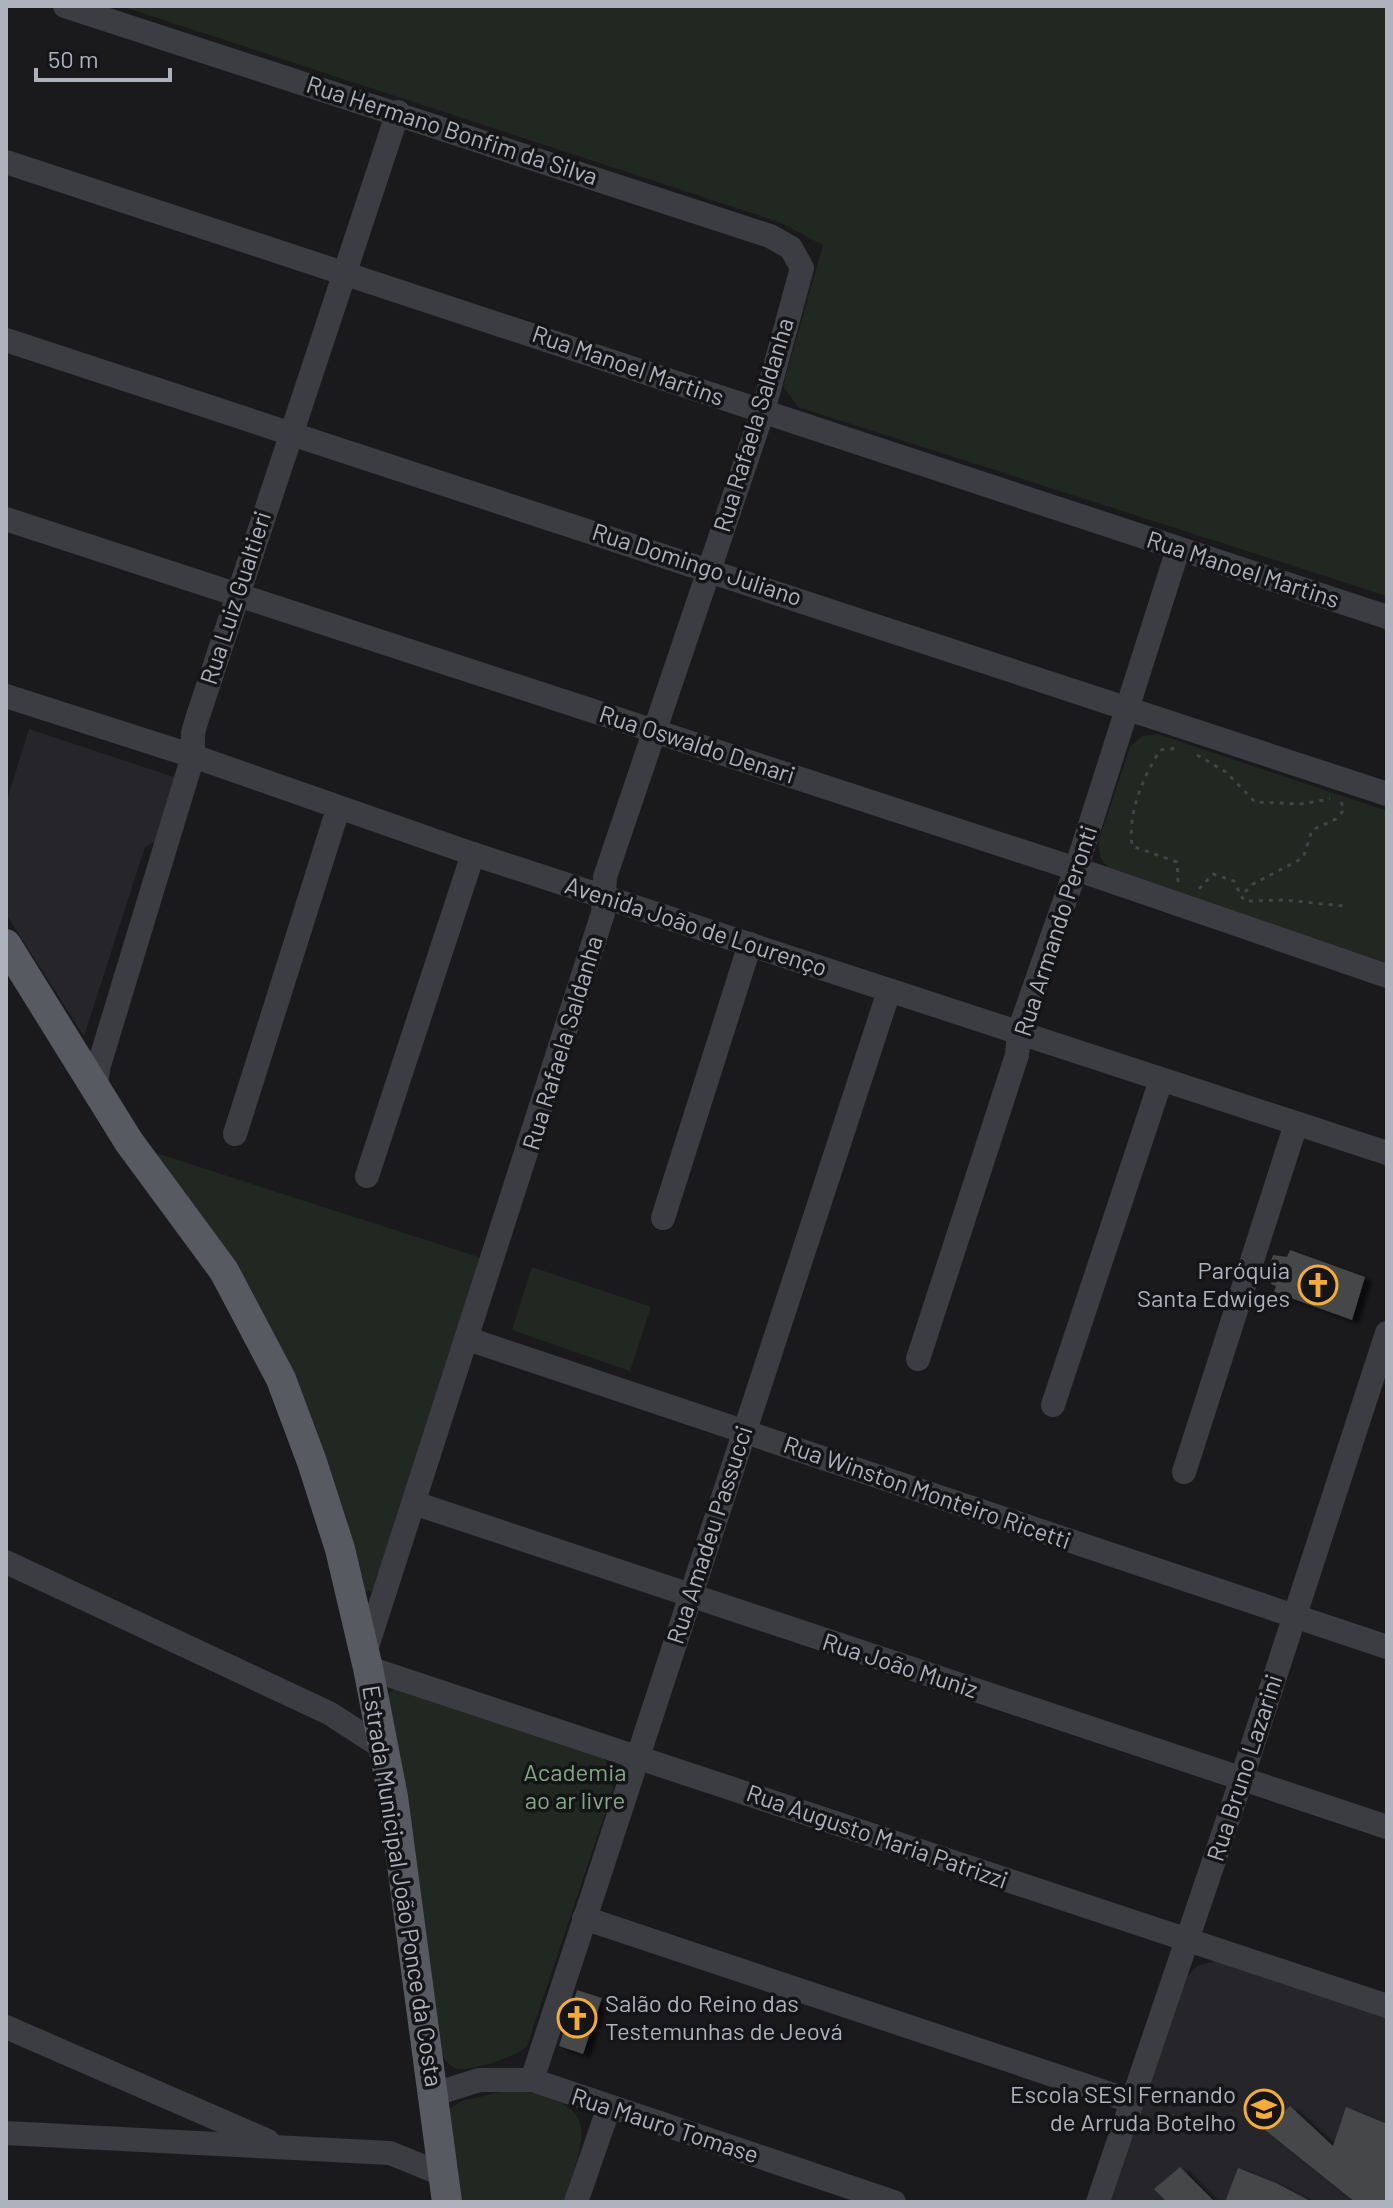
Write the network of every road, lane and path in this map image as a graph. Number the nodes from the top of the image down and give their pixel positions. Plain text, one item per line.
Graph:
1 (65, 6) edge
2 (398, 112) junction
3 (6, 162) edge
4 (791, 248) joint
5 (345, 272) junction
6 (6, 340) edge
7 (763, 411) junction
8 (291, 431) junction
9 (6, 519) edge
10 (1178, 549) junction
11 (709, 569) junction
12 (237, 593) junction
13 (1387, 617) edge
14 (6, 696) edge
15 (1127, 708) junction
16 (654, 732) junction
17 (193, 756) junction
18 (1387, 794) edge
19 (338, 809) junction
20 (473, 854) junction
21 (1076, 869) junction
22 (1179, 894) dead end
23 (603, 896) junction
24 (1241, 896) junction
25 (1190, 897) dead end
26 (1344, 906) dead end
27 (6, 944) edge
28 (750, 944) junction
29 (1387, 976) edge
30 (889, 991) junction
31 (1019, 1031) junction
32 (1161, 1080) junction
33 (95, 1089) junction
34 (1296, 1124) junction
35 (235, 1134) dead end
36 (1387, 1153) edge
37 (367, 1176) dead end
38 (663, 1218) dead end
39 (1387, 1333) edge
40 (468, 1339) junction
41 (918, 1359) dead end
42 (1053, 1405) dead end
43 (743, 1430) junction
44 (1184, 1472) dead end
45 (414, 1503) junction
46 (6, 1562) edge
47 (691, 1596) junction
48 (1295, 1617) junction
49 (1387, 1647) edge
50 (366, 1662) junction
51 (383, 1748) junction
52 (637, 1757) junction
53 (1242, 1779) junction
54 (1387, 1827) edge
55 (584, 1918) junction
56 (1187, 1941) junction
57 (1387, 2006) edge
58 (6, 2027) edge
59 (532, 2080) junction
60 (435, 2094) junction
61 (1131, 2101) junction
62 (609, 2107) junction
63 (6, 2133) edge
64 (438, 2134) junction
65 (285, 2148) junction
66 (390, 2153) junction
67 (445, 2188) edge
68 (576, 2202) edge
69 (894, 2202) edge
70 (1098, 2202) edge

1 - 2 street, Rua Hermano Bonfim da Silva
2 - 4 street, Rua Hermano Bonfim da Silva
2 - 5 street, Rua Luiz Gualtieri
3 - 5 street, Rua Manoel Martins
4 - 7 street, Rua Rafaela Saldanha
5 - 7 street, Rua Manoel Martins
5 - 8 street, Rua Luiz Gualtieri
6 - 8 street, Rua Domingo Juliano
7 - 10 street, Rua Manoel Martins
7 - 11 street, Rua Rafaela Saldanha
8 - 11 street, Rua Domingo Juliano
8 - 12 street, Rua Luiz Gualtieri
9 - 12 street, Rua Oswaldo Denari
10 - 13 street, Rua Manoel Martins
10 - 15 street, Rua Armando Peronti
11 - 15 street, Rua Domingo Juliano
11 - 16 street, Rua Rafaela Saldanha
12 - 16 street, Rua Oswaldo Denari
12 - 17 street, Rua Luiz Gualtieri
14 - 17 street, Avenida João de Lourenço
15 - 18 street, Rua Domingo Juliano
15 - 21 street, Rua Armando Peronti
16 - 21 street, Rua Oswaldo Denari
16 - 23 street, Rua Rafaela Saldanha
17 - 19 street, Avenida João de Lourenço
17 - 33 street, Rua Luiz Gualtieri
19 - 20 street, Avenida João de Lourenço
19 - 35 street
20 - 23 street, Avenida João de Lourenço
20 - 37 street
21 - 29 street, Rua Oswaldo Denari
21 - 31 street, Rua Armando Peronti
22 - 24 path
23 - 28 street, Avenida João de Lourenço
23 - 40 street, Rua Rafaela Saldanha
24 - 25 path
24 - 26 path
27 - 33 main road, Estrada Municipal João Ponce da Costa
28 - 30 street, Avenida João de Lourenço
28 - 38 street
30 - 31 street, Avenida João de Lourenço
30 - 43 street, Rua Amadeu Passucci
31 - 32 street, Avenida João de Lourenço
31 - 41 street, Rua Armando Peronti
32 - 34 street, Avenida João de Lourenço
32 - 42 street
33 - 50 main road, Estrada Municipal João Ponce da Costa
34 - 36 street, Avenida João de Lourenço
34 - 44 street
39 - 48 street, Rua Bruno Lazarini
40 - 43 street, Rua Winston Monteiro Ricetti
40 - 45 street, Rua Rafaela Saldanha
43 - 47 street, Rua Amadeu Passucci
43 - 48 street, Rua Winston Monteiro Ricetti
45 - 47 street, Rua João Muniz
45 - 50 street, Rua Rafaela Saldanha
46 - 51 street
47 - 52 street, Rua Amadeu Passucci
47 - 53 street, Rua João Muniz
48 - 49 street, Rua Winston Monteiro Ricetti
48 - 53 street, Rua Bruno Lazarini
50 - 51 main road, Estrada Municipal João Ponce da Costa
50 - 52 street, Rua Augusto Maria Patrizzi
51 - 60 main road, Estrada Municipal João Ponce da Costa
52 - 55 street, Rua Amadeu Passucci
52 - 56 street, Rua Augusto Maria Patrizzi
53 - 54 street, Rua João Muniz
53 - 56 street, Rua Bruno Lazarini
55 - 59 street, Rua Amadeu Passucci
55 - 61 street
56 - 57 street, Rua Augusto Maria Patrizzi
56 - 61 street, Rua Bruno Lazarini
58 - 65 street
59 - 60 street, Rua Mauro Tomase
59 - 62 street, Rua Mauro Tomase
60 - 64 main road, Estrada Municipal João Ponce da Costa
61 - 70 street, Rua Bruno Lazarini
62 - 68 street
62 - 69 street, Rua Mauro Tomase
63 - 65 street
64 - 66 street
64 - 67 main road, Estrada Municipal João Ponce da Costa
65 - 66 street
66 - 67 street

